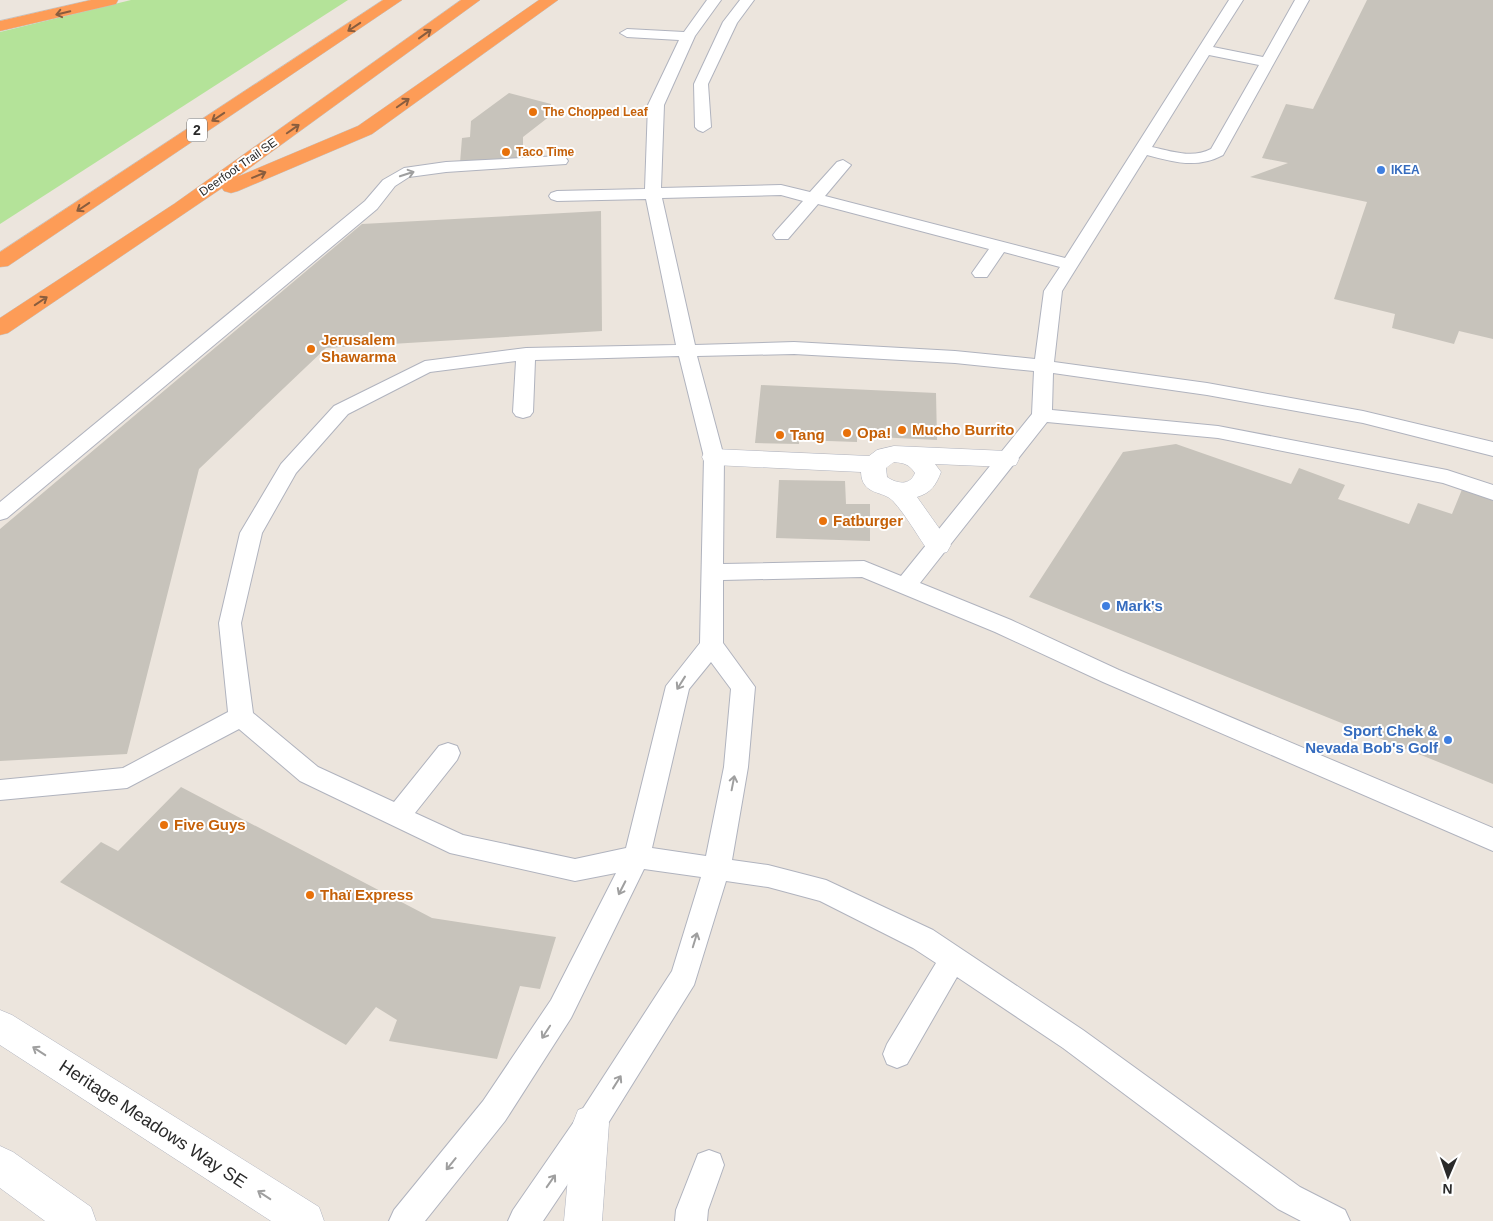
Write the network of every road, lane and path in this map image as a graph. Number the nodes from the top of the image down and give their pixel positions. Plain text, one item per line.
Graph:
1 (110, 0) edge
2 (394, 0) edge
3 (472, 0) edge
4 (550, 0) edge
5 (714, 0) edge
6 (747, 0) edge
7 (1236, 0) edge
8 (1302, 0) edge
9 (0, 26) edge
10 (627, 33) dead end
11 (688, 36) junction
12 (1205, 50) junction
13 (1267, 62) junction
14 (703, 127) dead end
15 (1142, 149) junction
16 (560, 162) dead end
17 (843, 165) dead end
18 (653, 193) junction
19 (557, 196) dead end
20 (814, 198) junction
21 (181, 208) junction
22 (782, 235) dead end
23 (1000, 246) junction
24 (0, 261) edge
25 (1070, 264) junction
26 (981, 273) dead end
27 (0, 328) edge
28 (687, 352) junction
29 (526, 354) junction
30 (1044, 366) junction
31 (523, 412) dead end
32 (1042, 415) junction
33 (1493, 448) edge
34 (714, 457) junction
35 (913, 457) junction
36 (1007, 459) junction
37 (874, 464) junction
38 (900, 492) junction
39 (1493, 493) edge
40 (0, 513) edge
41 (938, 546) junction
42 (714, 572) junction
43 (906, 585) junction
44 (712, 645) junction
45 (241, 718) junction
46 (448, 753) dead end
47 (0, 790) edge
48 (398, 816) junction
49 (1493, 840) edge
50 (637, 857) junction
51 (717, 869) junction
52 (953, 959) junction
53 (0, 1026) edge
54 (897, 1054) dead end
55 (592, 1124) junction
56 (0, 1165) edge
57 (709, 1165) dead end
58 (30, 1186) junction
59 (696, 1217) edge
60 (45, 1221) edge
61 (77, 1221) edge
62 (305, 1221) edge
63 (405, 1221) edge
64 (524, 1221) edge
65 (583, 1221) edge
66 (1334, 1221) edge

1 -> 9 highway
2 -> 24 highway, 2
21 -> 3 highway, Deerfoot Trail SE
21 -> 4 highway
5 - 11 lane
6 - 14 lane
7 - 12 lane
8 - 13 lane
10 - 11 lane
11 - 18 lane
12 - 13 lane
12 - 15 lane
13 - 15 lane
15 - 25 lane
40 -> 16 lane
17 - 20 lane
18 - 19 lane
18 - 20 lane
18 - 28 lane
20 - 22 lane
20 - 23 lane
27 -> 21 highway, Deerfoot Trail SE
23 - 25 lane
23 - 26 lane
25 - 30 lane
28 - 29 lane
28 - 30 lane
28 - 34 lane
29 - 31 lane
29 - 45 lane
30 - 32 lane
30 - 33 lane
32 - 36 lane
32 - 39 lane
34 - 37 street
34 - 42 lane
35 - 36 street
35 - 37 street
35 - 38 street
36 - 41 lane
37 - 38 street
38 - 41 street
41 - 43 lane
42 - 43 lane
42 - 44 lane
43 - 49 lane
44 -> 50 lane
51 -> 44 lane
45 - 47 lane
45 - 48 lane
46 - 48 lane
48 - 50 lane
50 - 51 lane
50 -> 63 lane
51 - 52 lane
55 -> 51 lane
52 - 54 lane
52 - 66 lane
62 -> 53 street, Heritage Meadows Way SE
64 -> 55 lane
55 - 65 street
56 - 58 street
57 - 59 lane
58 - 60 street
58 - 61 street

